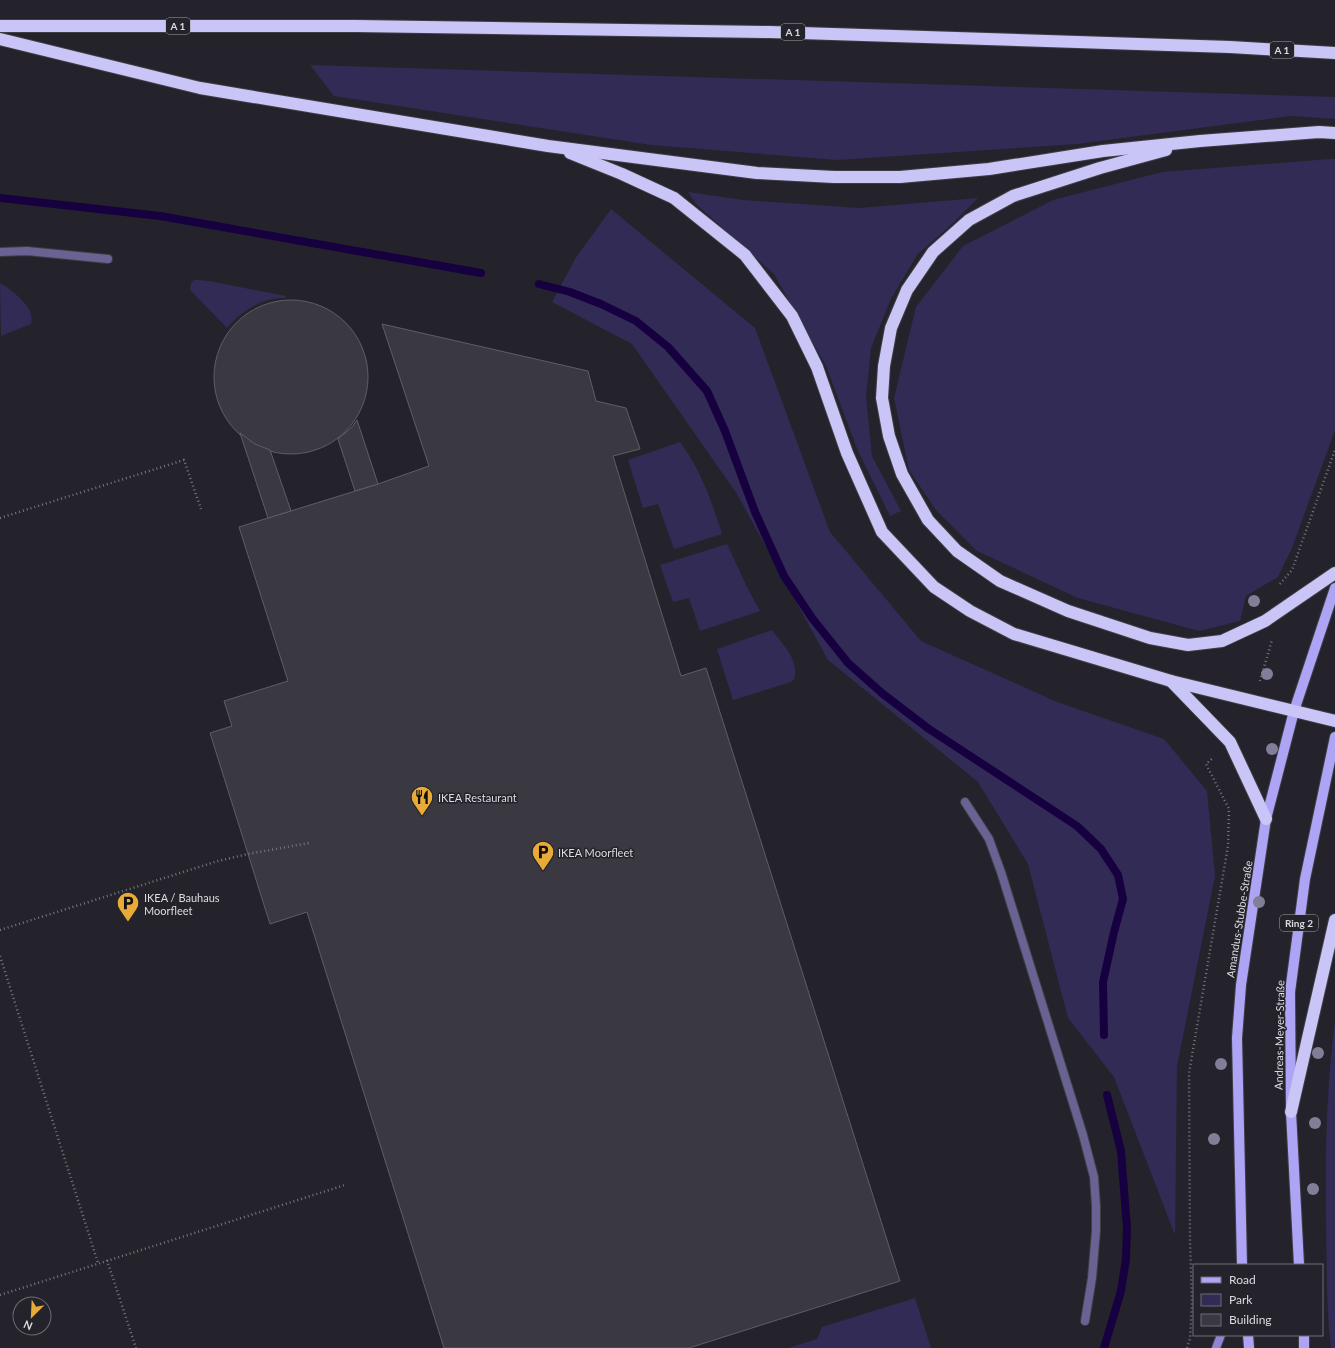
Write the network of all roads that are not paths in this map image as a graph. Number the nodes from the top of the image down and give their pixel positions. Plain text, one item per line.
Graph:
1 (0, 26) edge
2 (0, 40) edge
3 (1335, 54) edge
4 (1335, 133) edge
5 (1200, 141) junction
6 (554, 147) junction
7 (0, 252) edge
8 (108, 259) dead end
9 (1335, 573) edge
10 (1335, 588) edge
11 (1171, 681) junction
12 (1294, 711) junction
13 (1335, 721) edge
14 (1335, 737) edge
15 (965, 802) dead end
16 (1266, 819) junction
17 (1335, 920) edge
18 (1291, 1112) junction
19 (1242, 1264) edge
20 (1300, 1264) edge
21 (1085, 1321) dead end
22 (1221, 1336) edge
23 (1248, 1336) edge
24 (1304, 1336) edge
25 (1216, 1348) edge
26 (1249, 1348) edge
27 (1304, 1348) edge

1 - 3 highway, A 1
2 - 6 highway
4 - 5 highway
5 - 6 highway
5 - 9 highway
6 - 11 highway
7 - 8 lane
10 - 12 main road, Amandus-Stubbe-Straße
11 - 12 highway
11 - 16 highway
12 - 13 highway
12 - 16 main road, Amandus-Stubbe-Straße
14 - 18 main road, Andreas-Meyer-Straße / Ring 2
15 - 21 lane
16 - 19 main road, Amandus-Stubbe-Straße
17 - 18 highway
18 - 20 main road, Andreas-Meyer-Straße / Ring 2
22 - 25 main road
23 - 26 main road
24 - 27 main road

